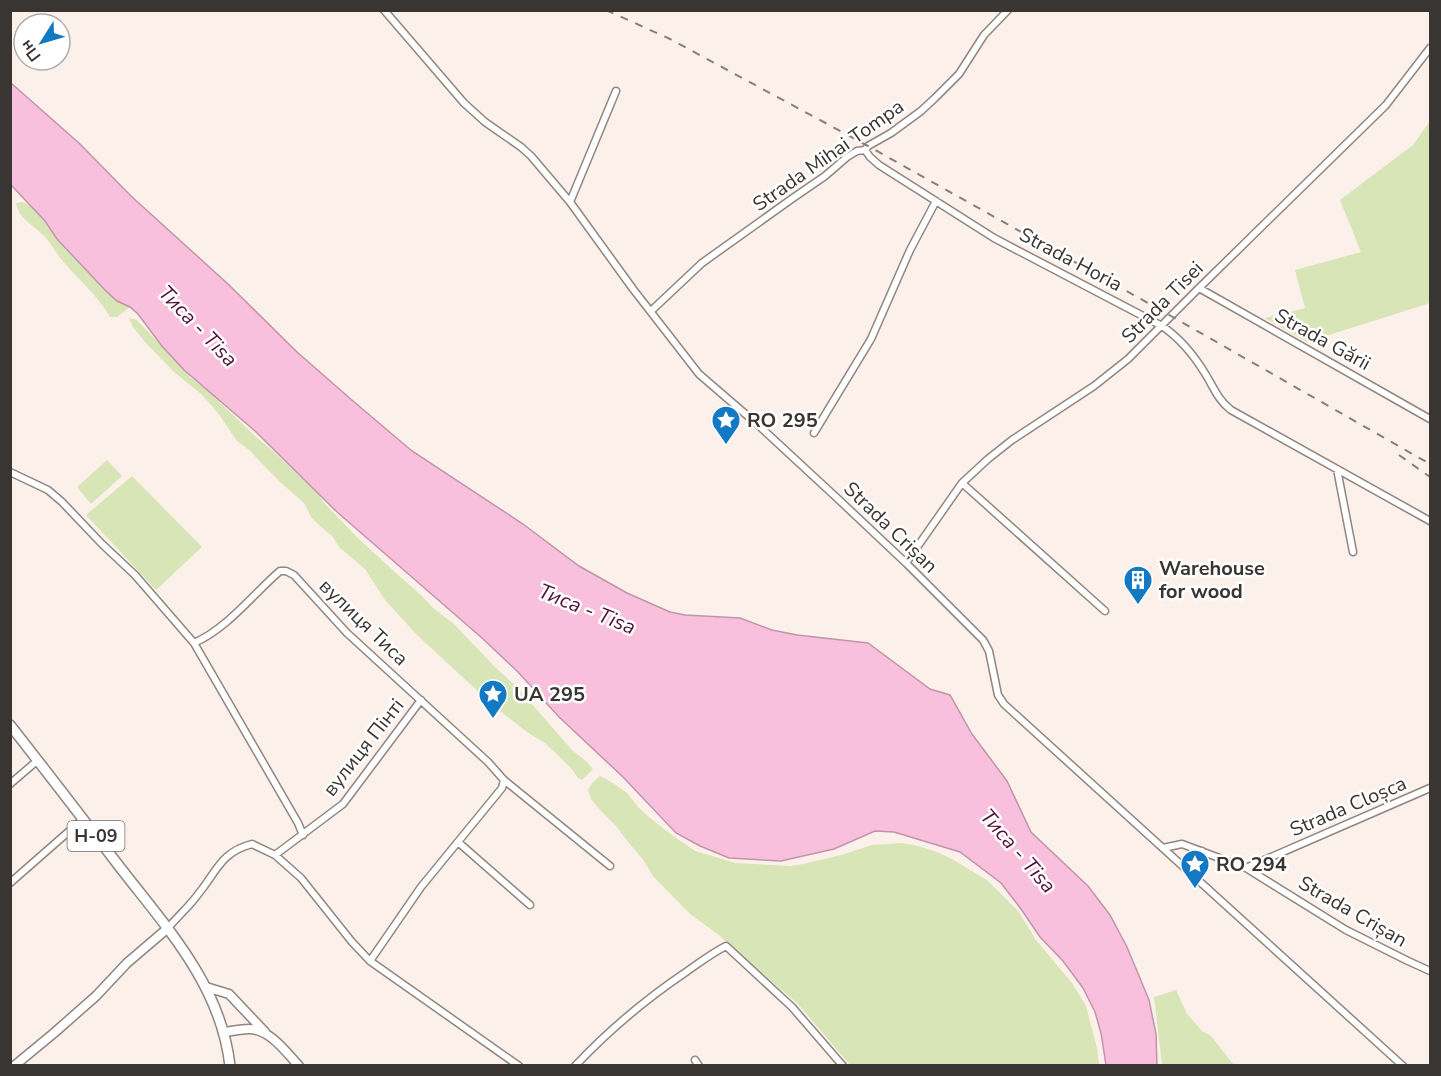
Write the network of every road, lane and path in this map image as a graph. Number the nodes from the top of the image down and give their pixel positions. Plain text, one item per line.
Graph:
1 (384, 10) edge
2 (1008, 10) edge
3 (1431, 48) edge
4 (616, 91) dead end
5 (865, 150) junction
6 (936, 201) junction
7 (570, 202) junction
8 (1199, 288) junction
9 (651, 311) junction
10 (1162, 326) junction
11 (1431, 419) edge
12 (814, 433) dead end
13 (1337, 469) junction
14 (10, 472) edge
15 (962, 483) junction
16 (1431, 521) edge
17 (1353, 552) dead end
18 (906, 563) junction
19 (1105, 611) dead end
20 (194, 643) junction
21 (421, 700) junction
22 (10, 725) edge
23 (38, 760) junction
24 (504, 780) junction
25 (10, 784) edge
26 (1431, 788) edge
27 (83, 819) junction
28 (303, 835) junction
29 (458, 842) junction
30 (1163, 848) junction
31 (1202, 851) junction
32 (275, 855) junction
33 (610, 866) dead end
34 (1246, 868) junction
35 (1194, 876) junction
36 (10, 883) edge
37 (530, 905) dead end
38 (168, 928) junction
39 (370, 962) junction
40 (1431, 971) edge
41 (206, 987) junction
42 (225, 1032) junction
43 (267, 1035) junction
44 (14, 1065) edge
45 (230, 1065) edge
46 (299, 1065) edge
47 (519, 1065) edge
48 (575, 1065) edge
49 (843, 1065) edge
50 (1403, 1065) edge

1 - 7 street, Strada Crișan
2 - 5 street, Strada Mihai Tompa
3 - 8 street, Strada Tisei
4 - 7 street
5 - 6 street, Strada Horia
5 - 9 street, Strada Mihai Tompa
6 - 10 street, Strada Horia
6 - 12 street
7 - 9 street, Strada Crișan
8 - 10 street, Strada Tisei
8 - 11 street, Strada Gării
9 - 18 street, Strada Crișan
10 - 13 street, Strada Horia
10 - 15 street, Strada Tisei
13 - 16 street, Strada Horia
13 - 17 street
14 - 20 street
15 - 18 street, Strada Tisei
15 - 19 street
18 - 30 street, Strada Crișan
20 - 21 street, вулиця Тиса
20 - 28 street
21 - 24 street, вулиця Тиса
21 - 28 street, вулиця Пінті
22 - 23 main road, Н-09
23 - 25 street
23 - 27 main road, Н-09
24 - 29 street
24 - 33 street, вулиця Тиса
26 - 34 street, Strada Cloșca
27 - 36 street
27 - 38 main road, Н-09
28 - 32 street, вулиця Пінті
29 - 37 street
29 - 39 street
30 - 31 street, Strada Crișan
30 - 35 street
31 - 34 street, Strada Crișan
31 - 35 street
32 - 38 street
32 - 39 street
34 - 40 street, Strada Crișan
35 - 50 street
38 - 41 main road, Н-09
38 - 44 street
39 - 47 street
41 - 42 main road, Н-09
41 - 43 street
42 - 43 street
42 - 45 main road, Н-09
43 - 46 street
48 - 49 street

